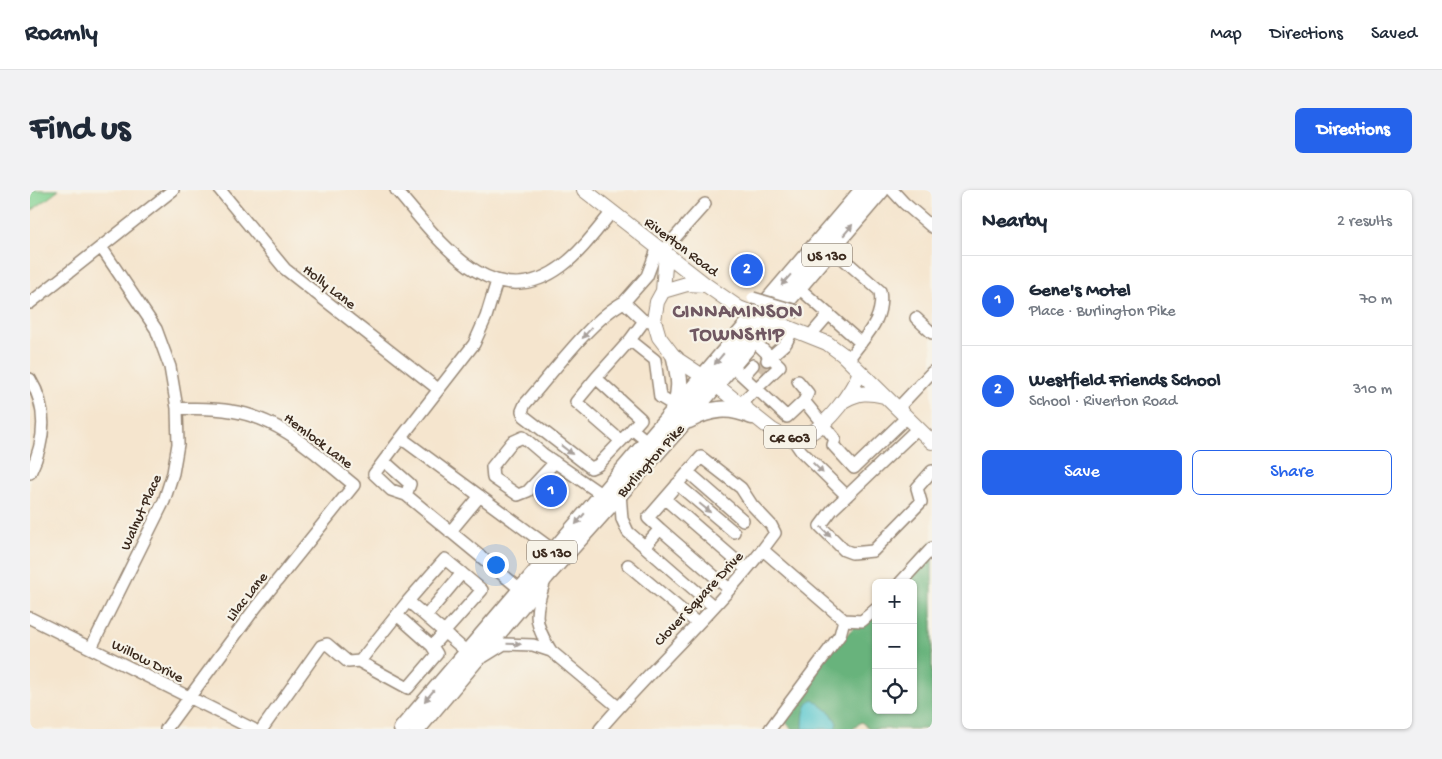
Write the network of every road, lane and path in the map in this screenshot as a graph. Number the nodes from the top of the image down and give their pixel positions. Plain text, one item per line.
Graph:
1 (173, 190) edge
2 (220, 190) edge
3 (396, 190) edge
4 (584, 190) edge
5 (881, 190) edge
6 (892, 190) edge
7 (856, 193) edge
8 (705, 204) dead end
9 (612, 213) junction
10 (932, 227) edge
11 (101, 247) junction
12 (832, 249) junction
13 (662, 251) junction
14 (497, 280) junction
15 (706, 286) junction
16 (800, 288) junction
17 (663, 291) junction
18 (753, 298) dead end
19 (624, 302) junction
20 (30, 303) edge
21 (800, 312) dead end
22 (829, 314) junction
23 (756, 315) junction
24 (916, 318) dead end
25 (771, 320) junction
26 (649, 321) junction
27 (793, 329) junction
28 (932, 333) edge
29 (810, 336) junction
30 (630, 340) junction
31 (861, 342) junction
32 (670, 352) junction
33 (764, 353) junction
34 (655, 360) junction
35 (848, 360) junction
36 (756, 367) tunnel mouth
37 (860, 372) junction
38 (932, 372) edge
39 (741, 374) junction
40 (596, 378) junction
41 (30, 379) edge
42 (710, 381) junction
43 (798, 381) dead end
44 (438, 389) junction
45 (757, 389) junction
46 (884, 396) junction
47 (845, 400) junction
48 (804, 401) junction
49 (739, 405) junction
50 (177, 408) junction
51 (902, 412) junction
52 (752, 416) junction
53 (678, 418) junction
54 (821, 423) junction
55 (918, 428) junction
56 (632, 429) junction
57 (402, 438) junction
58 (792, 438) junction
59 (621, 441) junction
60 (648, 442) junction
61 (932, 442) edge
62 (384, 461) junction
63 (555, 462) junction
64 (932, 471) edge
65 (688, 472) junction
66 (30, 473) edge
67 (677, 484) junction
68 (354, 485) joint
69 (620, 493) junction
70 (601, 494) junction
71 (406, 495) junction
72 (480, 496) junction
73 (847, 496) junction
74 (665, 499) junction
75 (755, 508) junction
76 (743, 520) junction
77 (660, 529) junction
78 (450, 532) junction
79 (734, 532) junction
80 (645, 546) junction
81 (722, 546) junction
82 (932, 548) edge
83 (553, 550) junction
84 (763, 550) junction
85 (628, 565) dead end
86 (746, 569) junction
87 (462, 573) junction
88 (546, 576) junction
89 (904, 579) edge
90 (520, 589) junction
91 (729, 589) junction
92 (408, 601) junction
93 (713, 606) junction
94 (872, 612) edge
95 (397, 615) junction
96 (426, 616) junction
97 (30, 618) edge
98 (844, 620) junction
99 (697, 623) junction
100 (444, 633) junction
101 (432, 646) junction
102 (91, 648) junction
103 (551, 651) junction
104 (469, 658) junction
105 (360, 661) junction
106 (188, 697) junction
107 (618, 707) junction
108 (166, 729) edge
109 (253, 729) edge
110 (262, 729) edge
111 (402, 729) edge
112 (417, 729) edge
113 (600, 729) edge
114 (770, 729) edge

1 - 11 street
2 - 44 street, Holly Lane
3 - 14 street
4 - 9 main road, Riverton Road
12 -> 5 highway, Burlington Pike / US 130
6 - 10 street
7 -> 23 highway, Burlington Pike / US 130
8 - 13 street
9 - 13 main road, Riverton Road
9 - 14 street
11 - 20 street
11 - 50 street, Walnut Place
12 - 16 highway, Burlington Pike / US 130
12 - 31 street
13 - 15 main road, Riverton Road
13 - 17 main road
13 - 19 street
14 - 44 street
15 - 17 main road
15 - 23 main road, Riverton Road
16 - 22 street
16 - 25 highway, Burlington Pike / US 130
17 - 26 main road
18 - 21 street, bridge
19 - 26 street
19 -> 59 street
22 - 29 street
22 - 31 street
23 - 25 main road, Riverton Road
23 -> 42 highway, Burlington Pike / US 130
24 - 28 street
25 - 27 main road, Riverton Road
25 - 33 highway, Burlington Pike / US 130
26 - 30 street
26 - 32 main road
27 - 29 main road, Riverton Road
27 - 33 street
29 - 35 main road, Riverton Road
30 - 34 street
30 - 40 street
31 - 35 street
32 - 34 street
32 - 42 main road, CR 603
32 - 53 highway
33 - 39 highway, Burlington Pike / US 130
33 - 45 street
34 - 53 street
35 - 37 main road, Riverton Road
36 - 39 street
37 - 46 main road, Riverton Road
37 - 47 main road
38 - 51 street
39 - 42 highway, Burlington Pike / US 130
39 - 45 street
40 - 56 street
40 - 59 street
41 - 66 street
42 - 49 main road, CR 603
42 - 53 highway, Burlington Pike / US 130
43 - 48 street
44 - 57 street
45 - 48 street
45 - 49 street
46 - 47 main road, CR 603
46 - 51 main road, Riverton Road
47 - 54 main road, CR 603
48 - 54 street
49 - 52 main road, CR 603
50 - 68 street, Hemlock Lane
50 - 102 street, Walnut Place
51 - 54 street
51 - 55 main road, Riverton Road
52 - 53 highway
52 - 58 main road, CR 603
53 - 60 highway, Burlington Pike / US 130
53 - 69 highway, Burlington Pike / US 130
54 - 58 main road, CR 603
55 - 61 main road, Riverton Road
55 - 73 street
56 - 59 street
56 - 60 street
57 - 62 street
57 - 72 street
58 -> 73 street
60 - 70 highway, Burlington Pike / US 130
62 - 71 street
62 - 71 street
63 - 63 street
63 - 70 street
73 -> 64 street
65 - 67 street
65 - 75 street
65 - 76 street
67 - 74 street
67 -> 79 street
68 - 106 street, Lilac Lane
69 - 80 street
69 - 88 highway, Burlington Pike / US 130
70 -> 83 highway, Burlington Pike / US 130
71 - 78 street
72 - 78 street
72 - 83 street
74 - 77 street
74 - 81 street
75 - 76 street
75 - 84 street
76 - 79 street
77 - 80 street
77 - 91 street
78 - 90 street
79 - 81 street
80 - 93 street
81 - 86 street
82 - 89 street
83 - 90 highway, Burlington Pike / US 130
84 - 86 street, Clover Square Drive
84 - 98 street, Clover Square Drive
85 - 99 street
86 - 91 street, Clover Square Drive
87 - 92 street
87 - 96 street
87 - 100 street
88 - 103 street
88 - 104 highway, Burlington Pike / US 130
90 - 104 highway, Burlington Pike / US 130
91 - 93 street, Clover Square Drive
92 - 95 street
92 - 96 street
93 - 99 street, Clover Square Drive
94 - 98 street
95 - 101 street
95 - 105 street
96 - 100 street
97 - 102 street, Willow Drive
98 - 114 street
99 - 107 street, Clover Square Drive
100 - 101 street
100 - 104 street
101 - 105 street
102 - 106 street, Willow Drive
104 -> 103 street
103 - 107 street
104 -> 111 highway, Burlington Pike / US 130
104 - 112 highway, Burlington Pike / US 130
105 - 110 street
106 - 108 street, Lilac Lane
106 - 109 street, Willow Drive
107 - 113 street, Clover Square Drive

